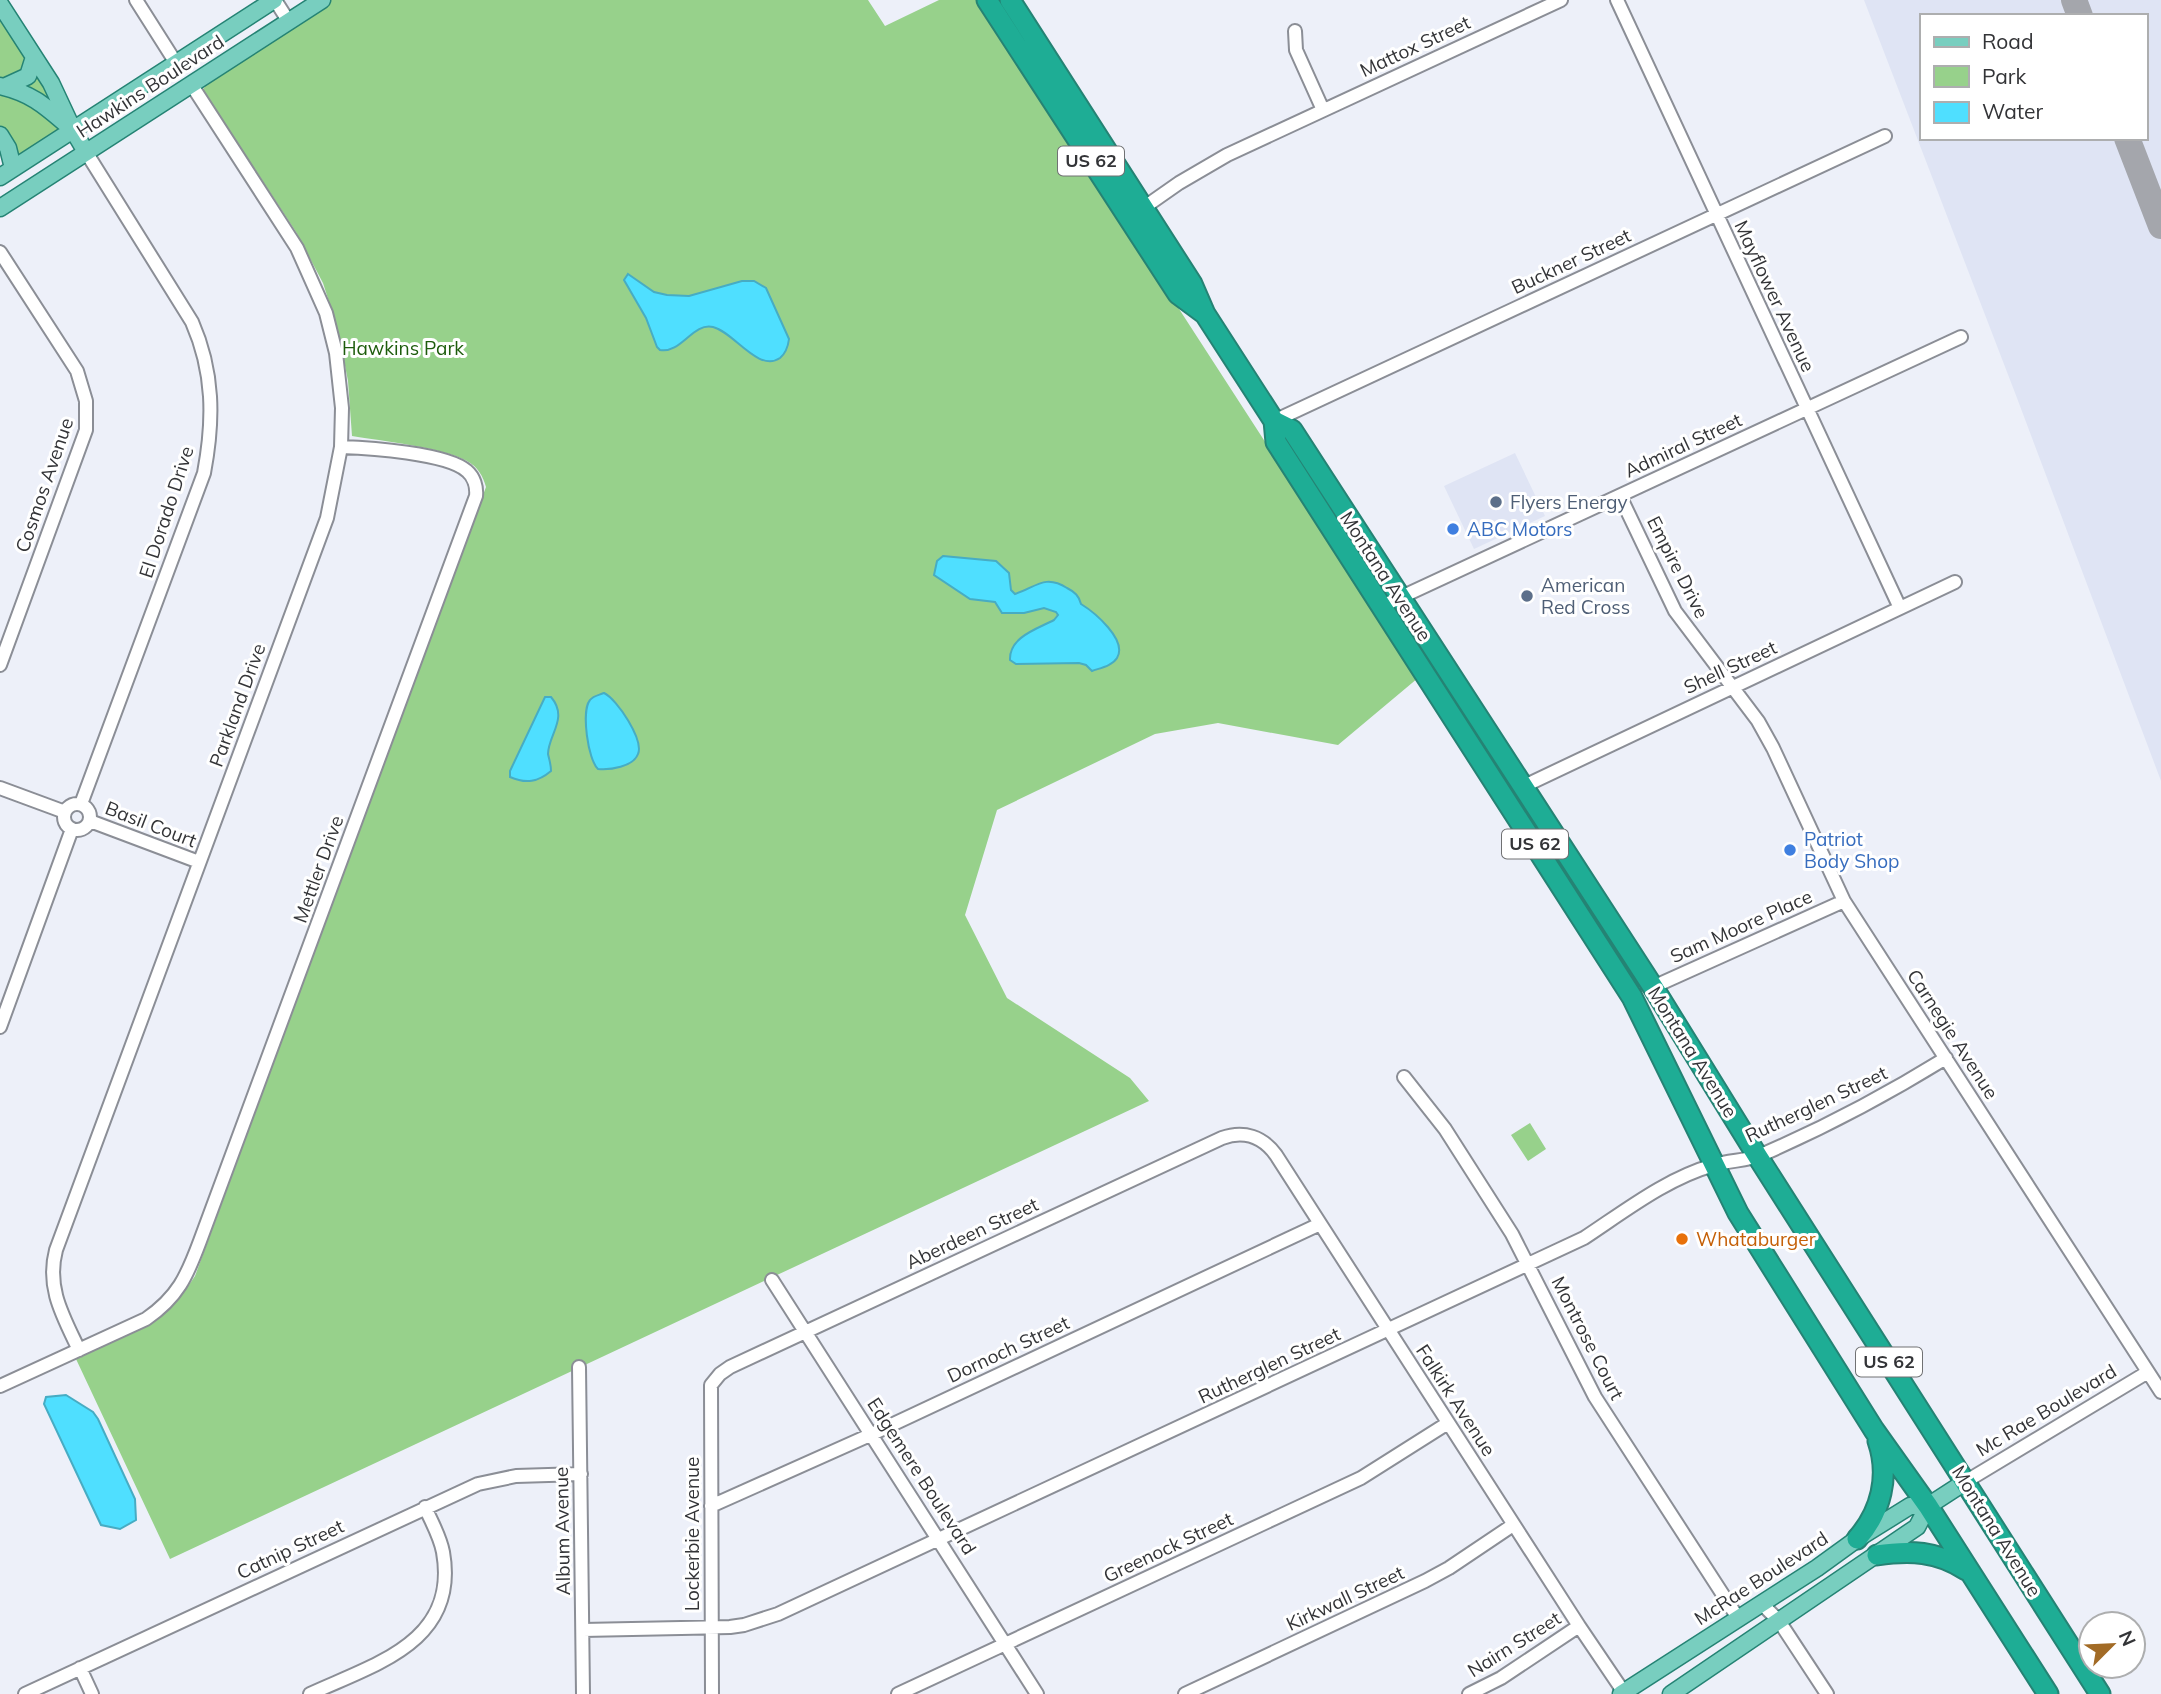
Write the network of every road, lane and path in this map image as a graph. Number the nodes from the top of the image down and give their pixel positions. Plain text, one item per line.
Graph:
1 (136, 0) edge
2 (275, 0) edge
3 (322, 0) edge
4 (987, 0) edge
5 (998, 0) edge
6 (1010, 0) edge
7 (1561, 0) edge
8 (1617, 0) edge
9 (0, 4) edge
10 (289, 22) junction
11 (1295, 31) dead end
12 (34, 57) junction
13 (176, 63) junction
14 (191, 84) junction
15 (2, 86) edge
16 (1323, 110) junction
17 (73, 130) junction
18 (0, 135) edge
19 (1885, 136) dead end
20 (86, 152) junction
21 (7, 173) edge
22 (0, 208) edge
23 (1140, 210) junction
24 (1716, 215) junction
25 (0, 252) edge
26 (1201, 311) junction
27 (1961, 337) dead end
28 (1807, 409) junction
29 (1274, 421) junction
30 (341, 447) junction
31 (1620, 496) junction
32 (1955, 582) dead end
33 (1401, 597) junction
34 (1382, 606) junction
35 (1900, 608) junction
36 (0, 665) edge
37 (1731, 688) junction
38 (1522, 786) junction
39 (0, 788) edge
40 (81, 804) junction
41 (65, 812) junction
42 (90, 821) junction
43 (72, 829) junction
44 (199, 862) junction
45 (1844, 901) junction
46 (1654, 987) junction
47 (0, 1027) edge
48 (1946, 1058) junction
49 (1404, 1077) dead end
50 (1248, 1135) joint
51 (1758, 1157) junction
52 (1714, 1165) junction
53 (1320, 1224) junction
54 (1529, 1264) junction
55 (772, 1280) dead end
56 (1389, 1331) junction
57 (804, 1332) junction
58 (79, 1350) junction
59 (579, 1367) dead end
60 (2148, 1371) junction
61 (717, 1377) joint
62 (0, 1386) edge
63 (2161, 1392) edge
64 (1447, 1423) junction
65 (1874, 1430) junction
66 (870, 1435) junction
67 (581, 1474) junction
68 (1965, 1482) junction
69 (1928, 1506) junction
70 (425, 1507) junction
71 (711, 1507) junction
72 (1513, 1525) junction
73 (1857, 1539) junction
74 (937, 1540) junction
75 (1877, 1555) junction
76 (1969, 1572) junction
77 (1762, 1604) junction
78 (1738, 1618) junction
79 (1779, 1622) junction
80 (1579, 1626) junction
81 (711, 1628) junction
82 (583, 1630) junction
83 (1005, 1645) junction
84 (80, 1668) junction
85 (1623, 1693) edge
86 (25, 1694) edge
87 (92, 1694) edge
88 (310, 1694) edge
89 (583, 1694) edge
90 (712, 1694) edge
91 (898, 1694) edge
92 (1037, 1694) edge
93 (1185, 1694) edge
94 (1469, 1694) edge
95 (1671, 1694) edge
96 (1827, 1694) edge
97 (2048, 1694) edge
98 (2100, 1694) edge

1 - 13 street
2 - 10 street
2 - 13 main road, Hawkins Boulevard
3 - 10 main road, Hawkins Boulevard
4 - 26 highway, Montana Avenue / US 62
5 - 23 highway
6 - 23 highway, US 62
7 - 16 street, Mattox Street
8 - 24 street, Mayflower Avenue
9 - 12 main road
10 - 14 main road, Hawkins Boulevard
11 - 16 street
12 - 15 main road
12 - 17 main road
13 - 17 main road, Hawkins Boulevard
14 - 20 main road, Hawkins Boulevard
14 - 30 street, Parkland Drive
15 - 17 main road
16 - 23 street, Mattox Street
17 - 20 main road, El Dorado Drive
17 - 21 main road, Hawkins Boulevard
18 - 21 main road
19 - 24 street, Buckner Street
20 - 22 main road, Hawkins Boulevard
20 - 40 street, El Dorado Drive
23 - 26 highway
24 - 28 street, Mayflower Avenue
24 - 29 street, Buckner Street
25 - 36 street, Cosmos Avenue
26 - 29 highway, Montana Avenue / US 62
27 - 28 street, Admiral Street
28 - 31 street, Admiral Street
28 - 35 street, Mayflower Avenue
29 - 33 highway, Montana Avenue / US 62
29 - 34 highway, Montana Avenue / US 62
30 - 44 street, Parkland Drive
30 - 58 street, Mettler Drive
31 - 33 street, Admiral Street
31 - 37 street, Empire Drive
32 - 35 street, Shell Street
33 - 34 street, Admiral Street
33 - 38 highway, Montana Avenue / US 62
34 - 52 highway, Montana Avenue / US 62
35 - 37 street, Shell Street
37 - 38 street, Shell Street
37 - 45 street, Carnegie Avenue
38 - 46 highway, Montana Avenue / US 62
39 - 41 street
40 - 41 street
40 - 42 street
41 - 43 street
42 - 43 street
42 - 44 street, Basil Court
43 - 47 street
44 - 58 street, Parkland Drive
45 - 46 street, Sam Moore Place
45 - 48 street, Carnegie Avenue
46 - 51 highway, Montana Avenue / US 62
48 - 51 street, Rutherglen Street
48 - 60 street, Carnegie Avenue
49 - 54 street, Montrose Court
50 - 53 street, Falkirk Avenue
50 - 57 street, Aberdeen Street
51 - 52 street, Rutherglen Street
51 - 68 highway, Montana Avenue / US 62
52 - 54 street, Rutherglen Street
52 - 65 highway, Montana Avenue / US 62
53 - 56 street, Falkirk Avenue
53 - 66 street, Dornoch Street
54 - 56 street, Rutherglen Street
54 - 78 street, Montrose Court
55 - 57 street, Edgemere Boulevard
56 - 64 street, Falkirk Avenue
56 - 74 street, Rutherglen Street
57 - 61 street, Aberdeen Street
57 - 66 street, Edgemere Boulevard
58 - 62 street, Mettler Drive
59 - 67 street, Album Avenue
60 - 63 street, Carnegie Avenue
60 - 68 street, Mc Rae Boulevard
61 - 71 street, Lockerbie Avenue
64 - 72 street, Falkirk Avenue
64 - 83 street, Greenock Street
65 - 69 highway, Montana Avenue / US 62
65 - 73 highway
66 - 71 street, Dornoch Street
66 - 74 street, Edgemere Boulevard
67 - 70 street, Catnip Street
67 - 82 street, Album Avenue
68 - 69 main road, McRae Boulevard
68 - 98 highway, Montana Avenue / US 62
69 - 73 main road, McRae Boulevard
69 - 75 main road, McRae Boulevard
69 - 76 highway, Montana Avenue / US 62
70 - 84 street, Catnip Street
70 - 88 street
71 - 81 street, Lockerbie Avenue
72 - 80 street, Falkirk Avenue
72 - 93 street, Kirkwall Street
73 - 77 main road, McRae Boulevard
74 - 81 street, Rutherglen Street
74 - 83 street, Edgemere Boulevard
75 - 76 highway
75 - 79 main road, McRae Boulevard
76 - 97 highway, Montana Avenue / US 62
77 - 78 main road, McRae Boulevard
77 - 79 street
78 - 85 main road, McRae Boulevard
79 - 95 main road, McRae Boulevard
79 - 96 street
80 - 85 street, Falkirk Avenue
80 - 94 street, Nairn Street
81 - 82 street, Rutherglen Street
81 - 90 street, Lockerbie Avenue
82 - 89 street, Album Avenue
83 - 91 street, Greenock Street
83 - 92 street, Edgemere Boulevard
84 - 86 street, Catnip Street
84 - 87 street

